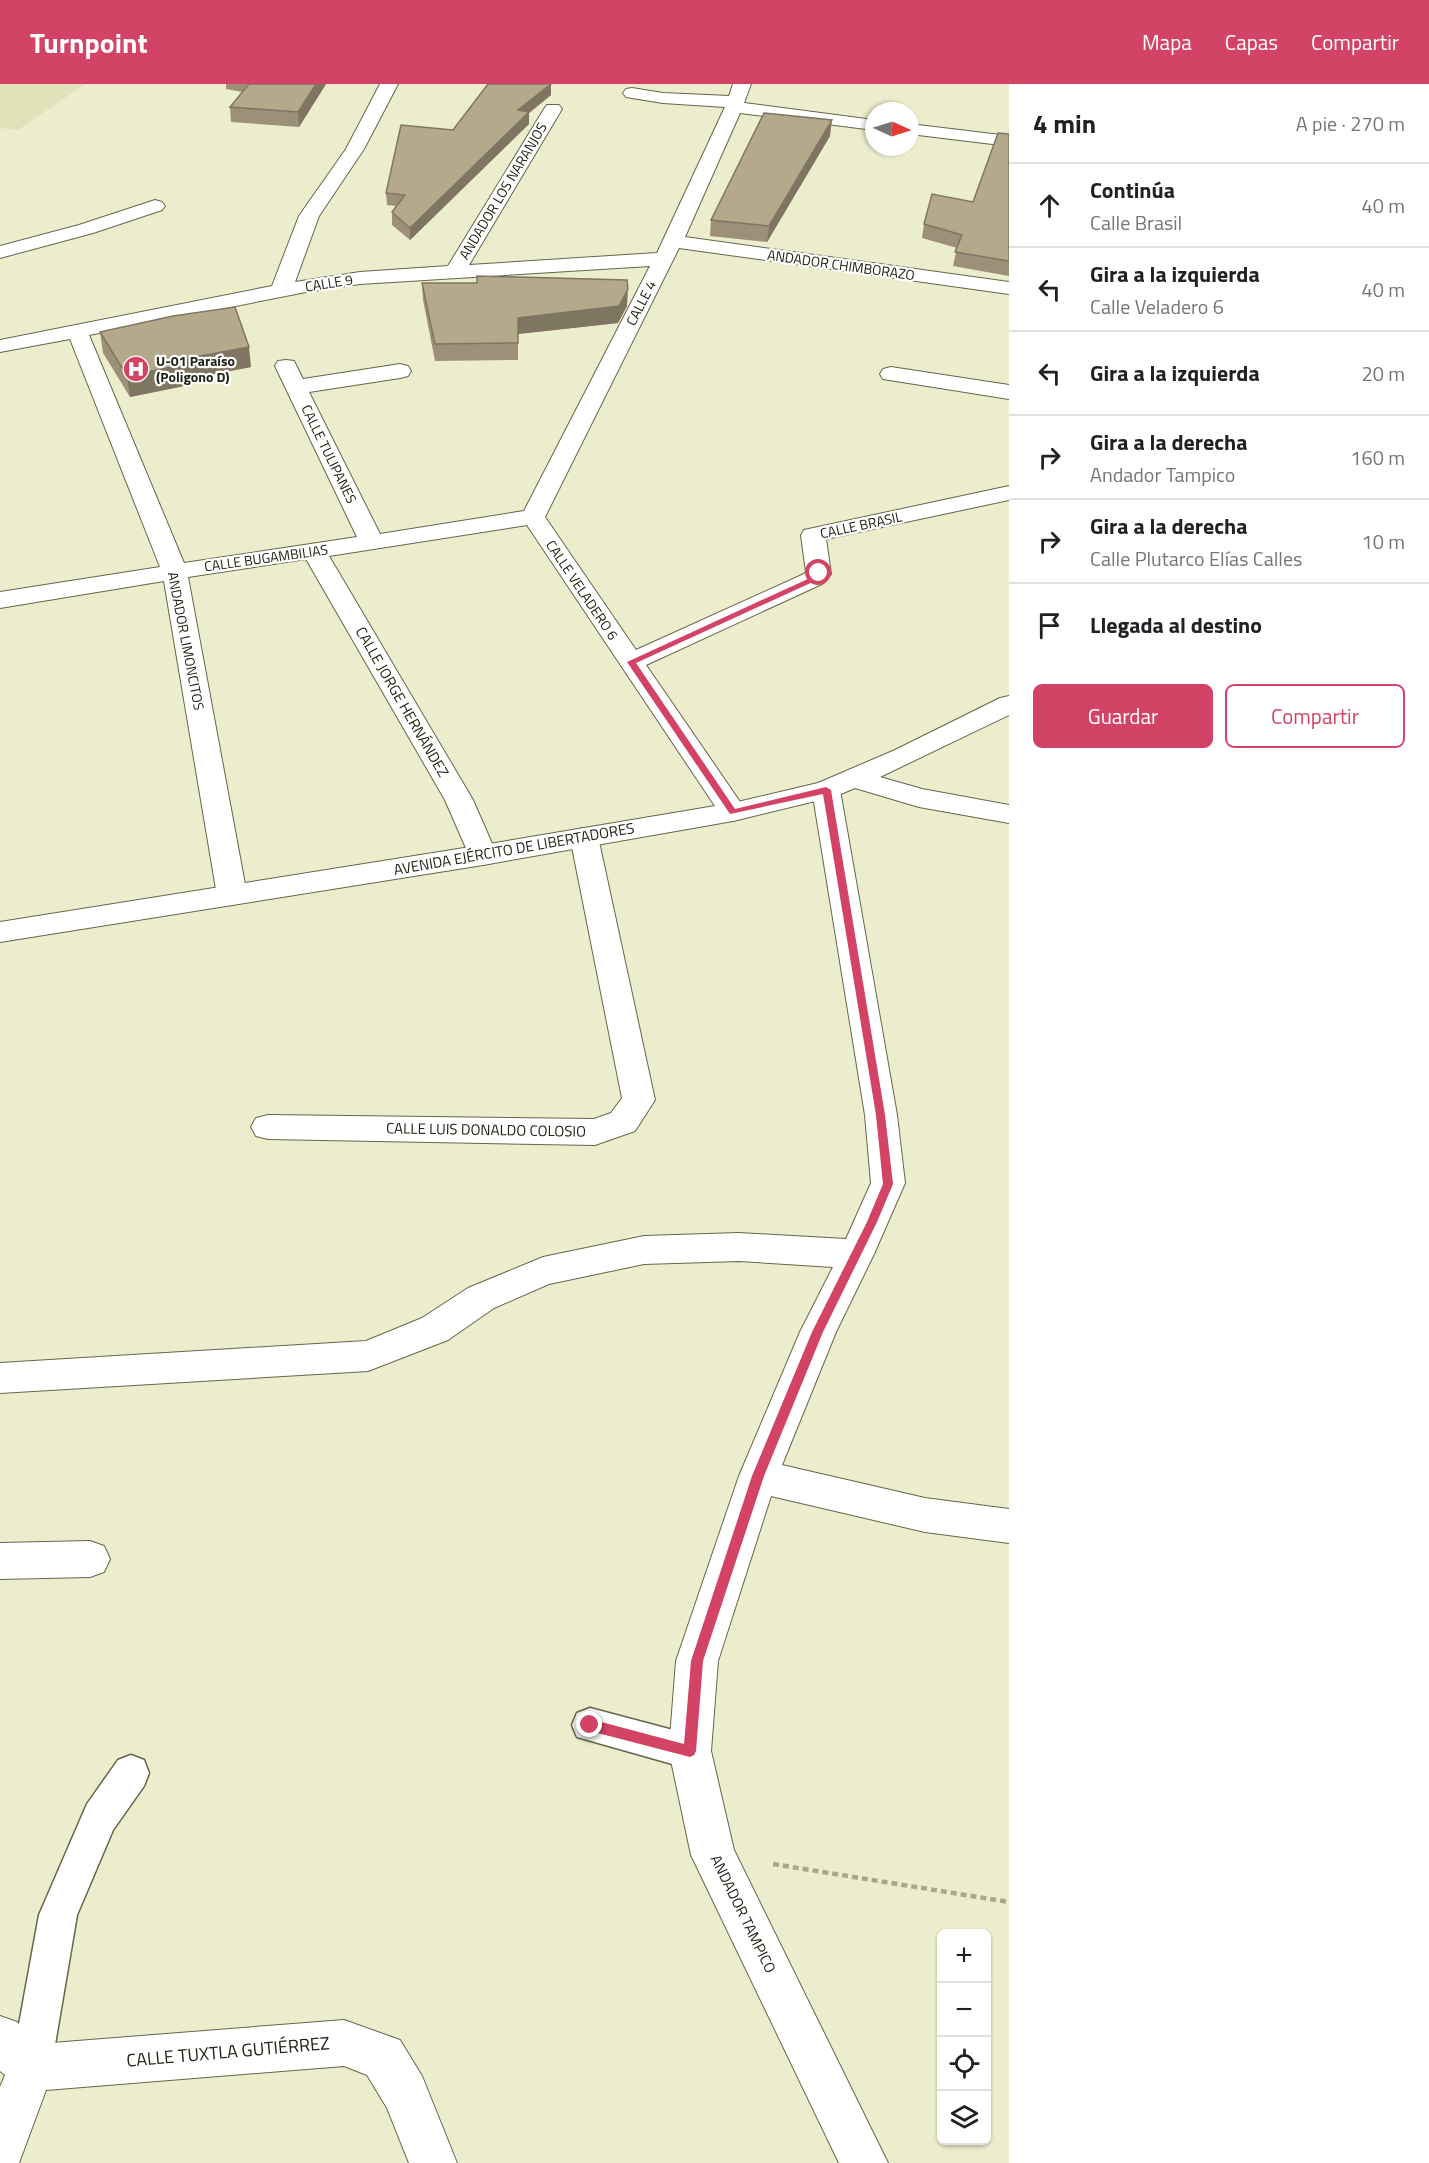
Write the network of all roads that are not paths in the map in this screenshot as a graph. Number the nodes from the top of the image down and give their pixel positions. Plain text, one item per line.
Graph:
1 (389, 84) edge
2 (632, 93) dead end
3 (737, 98) edge
4 (553, 109) dead end
5 (865, 122) edge
6 (919, 130) edge
7 (1009, 141) edge
8 (155, 206) dead end
9 (668, 250) junction
10 (0, 252) edge
11 (454, 273) junction
12 (1009, 288) edge
13 (281, 291) junction
14 (77, 331) junction
15 (0, 346) edge
16 (286, 366) dead end
17 (400, 371) dead end
18 (891, 374) dead end
19 (296, 387) junction
20 (1009, 392) edge
21 (1009, 493) edge
22 (533, 517) junction
23 (372, 543) junction
24 (314, 552) junction
25 (174, 570) junction
26 (0, 600) edge
27 (631, 662) junction
28 (1009, 704) edge
29 (840, 784) junction
30 (733, 812) junction
31 (1009, 814) edge
32 (584, 837) junction
33 (483, 855) junction
34 (232, 895) junction
35 (0, 932) edge
36 (268, 1127) dead end
37 (856, 1254) junction
38 (0, 1378) edge
39 (758, 1476) junction
40 (1009, 1526) edge
41 (90, 1559) dead end
42 (0, 1561) edge
43 (590, 1725) dead end
44 (690, 1751) junction
45 (131, 1773) dead end
46 (16, 2054) edge
47 (0, 2151) edge
48 (433, 2163) edge
49 (864, 2163) edge

1 - 13 street
2 - 3 street
3 - 5 street
3 - 9 street, CALLE 4
4 - 11 street, ANDADOR LOS NARANJOS
6 - 7 street
8 - 10 street
9 - 11 street, CALLE 9
9 - 12 street, ANDADOR CHIMBORAZO
9 - 22 street, CALLE 4
11 - 13 street, CALLE 9
13 - 14 street, CALLE 9
14 - 15 street, CALLE 9
14 - 25 street, ANDADOR LIMONCITOS
16 - 19 street, CALLE TULIPANES
17 - 19 street
18 - 20 street
19 - 23 street, CALLE TULIPANES
21 - 27 street, CALLE BRASIL
22 - 23 street, CALLE BUGAMBILIAS
22 - 27 street, CALLE VELADERO 6
23 - 24 street, CALLE BUGAMBILIAS
24 - 25 street, CALLE BUGAMBILIAS
24 - 33 street, CALLE JORGE HERNÁNDEZ
25 - 26 street, CALLE BUGAMBILIAS
25 - 34 street, ANDADOR LIMONCITOS
27 - 30 street, CALLE VELADERO 6
28 - 29 street, AVENIDA EJÉRCITO DE LIBERTADORES
29 - 30 street, AVENIDA EJÉRCITO DE LIBERTADORES
29 - 31 street
29 - 37 street, ANDADOR TAMPICO
30 - 32 street, AVENIDA EJÉRCITO DE LIBERTADORES
32 - 33 street, AVENIDA EJÉRCITO DE LIBERTADORES
32 - 36 street, CALLE LUIS DONALDO COLOSIO
33 - 34 street, AVENIDA EJÉRCITO DE LIBERTADORES
34 - 35 street, AVENIDA EJÉRCITO DE LIBERTADORES
37 - 38 street
37 - 39 street, ANDADOR TAMPICO
39 - 40 street
39 - 44 street, ANDADOR TAMPICO
41 - 42 street
43 - 44 lane
44 - 49 street, ANDADOR TAMPICO
45 - 46 lane
46 - 47 street
46 - 48 street, CALLE TUXTLA GUTIÉRREZ

